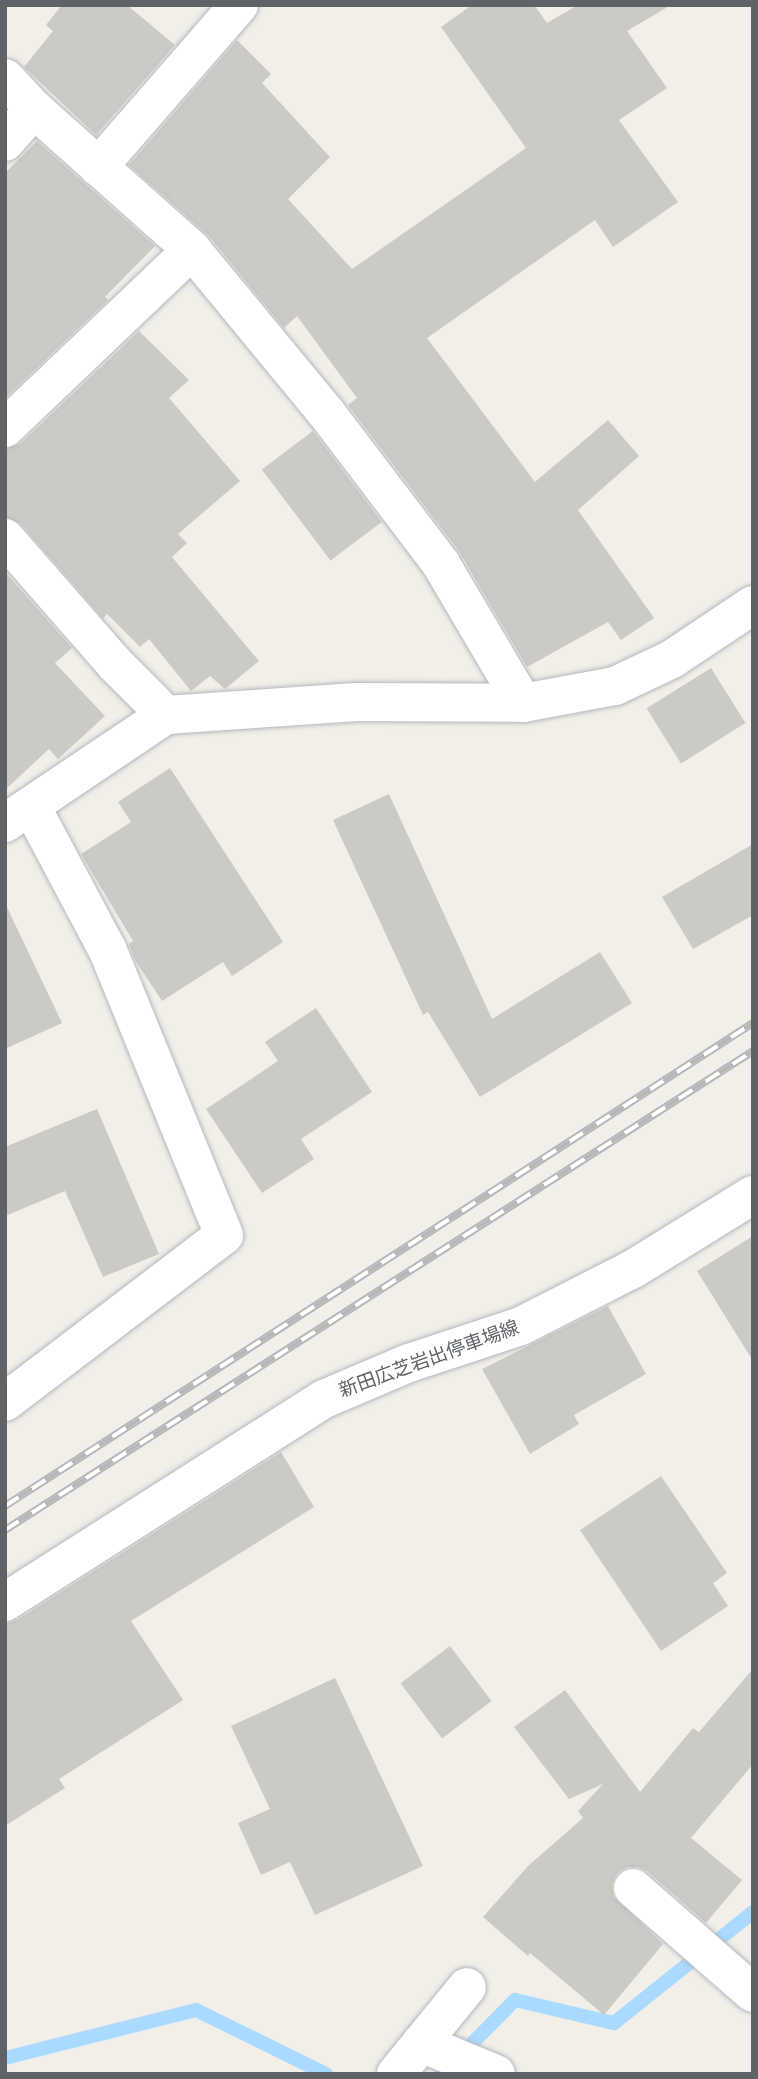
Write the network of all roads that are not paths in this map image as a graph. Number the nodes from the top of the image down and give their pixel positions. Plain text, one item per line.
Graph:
1 (239, 5) edge
2 (5, 78) edge
3 (34, 110) junction
4 (5, 142) edge
5 (99, 167) junction
6 (192, 250) junction
7 (5, 428) edge
8 (5, 538) edge
9 (753, 605) edge
10 (523, 703) junction
11 (166, 715) junction
12 (18, 814) edge
13 (753, 1195) edge
14 (5, 1402) edge
15 (5, 1602) edge
16 (633, 1888) dead end
17 (467, 1987) dead end
18 (753, 1993) edge
19 (421, 2043) junction
20 (396, 2074) edge
21 (496, 2074) edge

1 - 5 street
2 - 3 street
3 - 4 street
3 - 5 street
5 - 6 street
6 - 7 street
6 - 10 street
8 - 11 street
9 - 10 street
10 - 11 street
11 - 12 street
12 - 14 street
13 - 15 street, 新田広芝岩出停車場線
16 - 18 street
17 - 19 street
19 - 20 street
19 - 21 street

